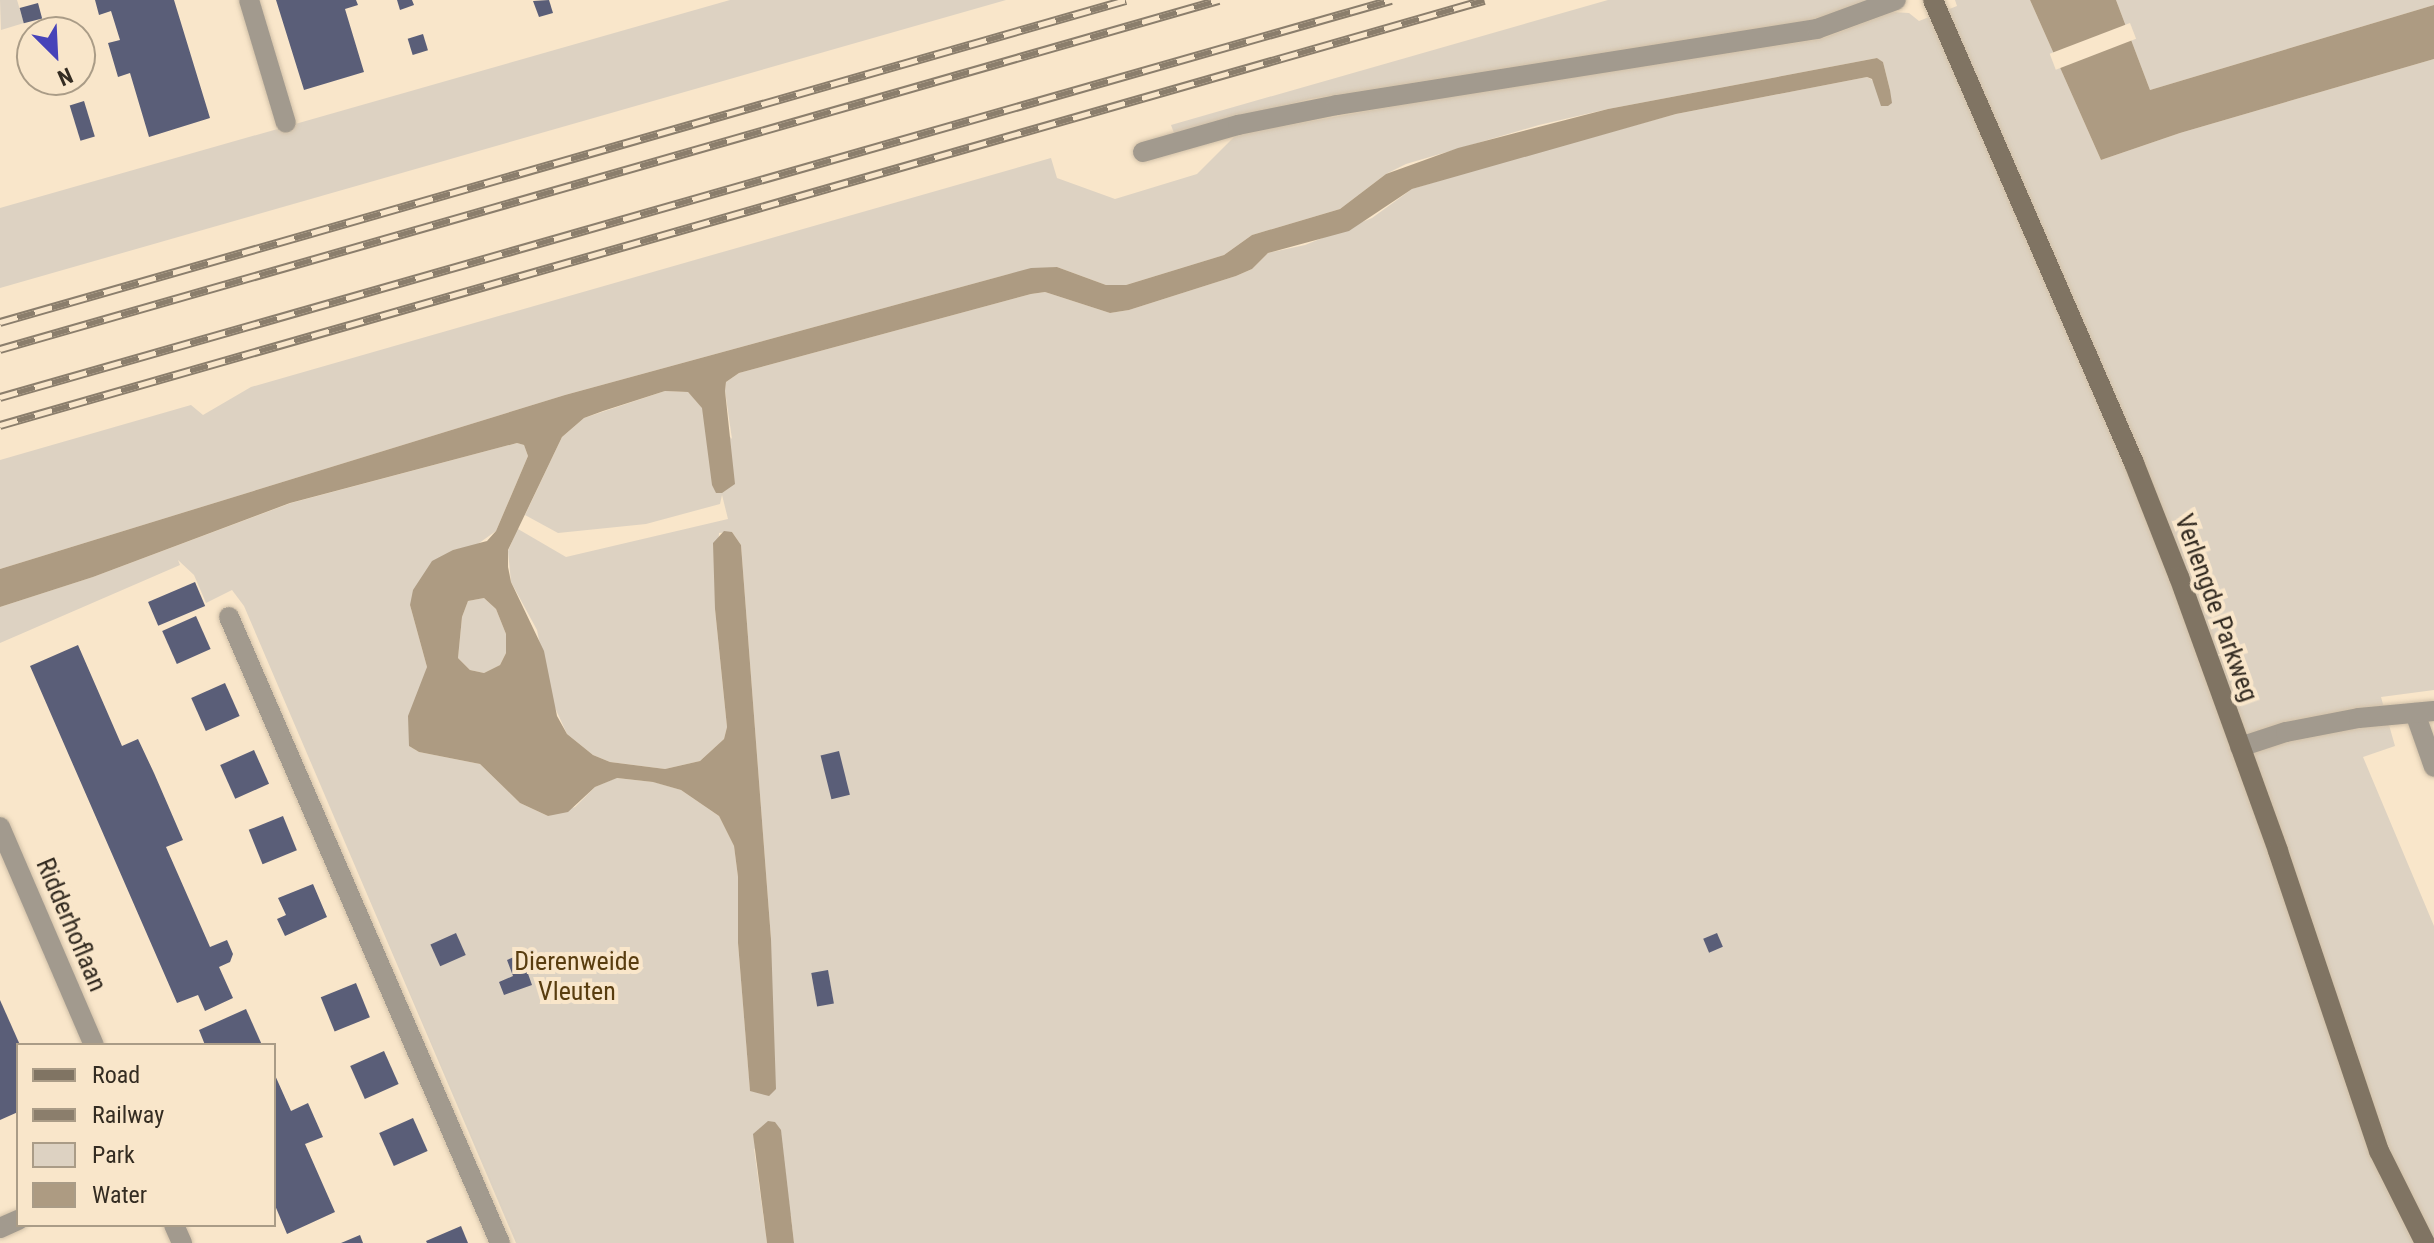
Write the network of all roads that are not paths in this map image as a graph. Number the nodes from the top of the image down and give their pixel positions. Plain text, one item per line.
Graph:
1 (249, 0) edge
2 (1896, 0) edge
3 (1933, 0) edge
4 (286, 123) dead end
5 (1143, 152) dead end
6 (229, 617) dead end
7 (2424, 712) edge
8 (2240, 747) junction
9 (2434, 767) edge
10 (0, 827) edge
11 (93, 1043) edge
12 (500, 1243) edge
13 (2425, 1243) edge

1 - 4 street
2 - 5 street
3 - 8 street, Verlengde Parkweg
6 - 12 street
7 - 8 street
7 - 9 street
8 - 13 street, Verlengde Parkweg
10 - 11 street, Ridderhoflaan

